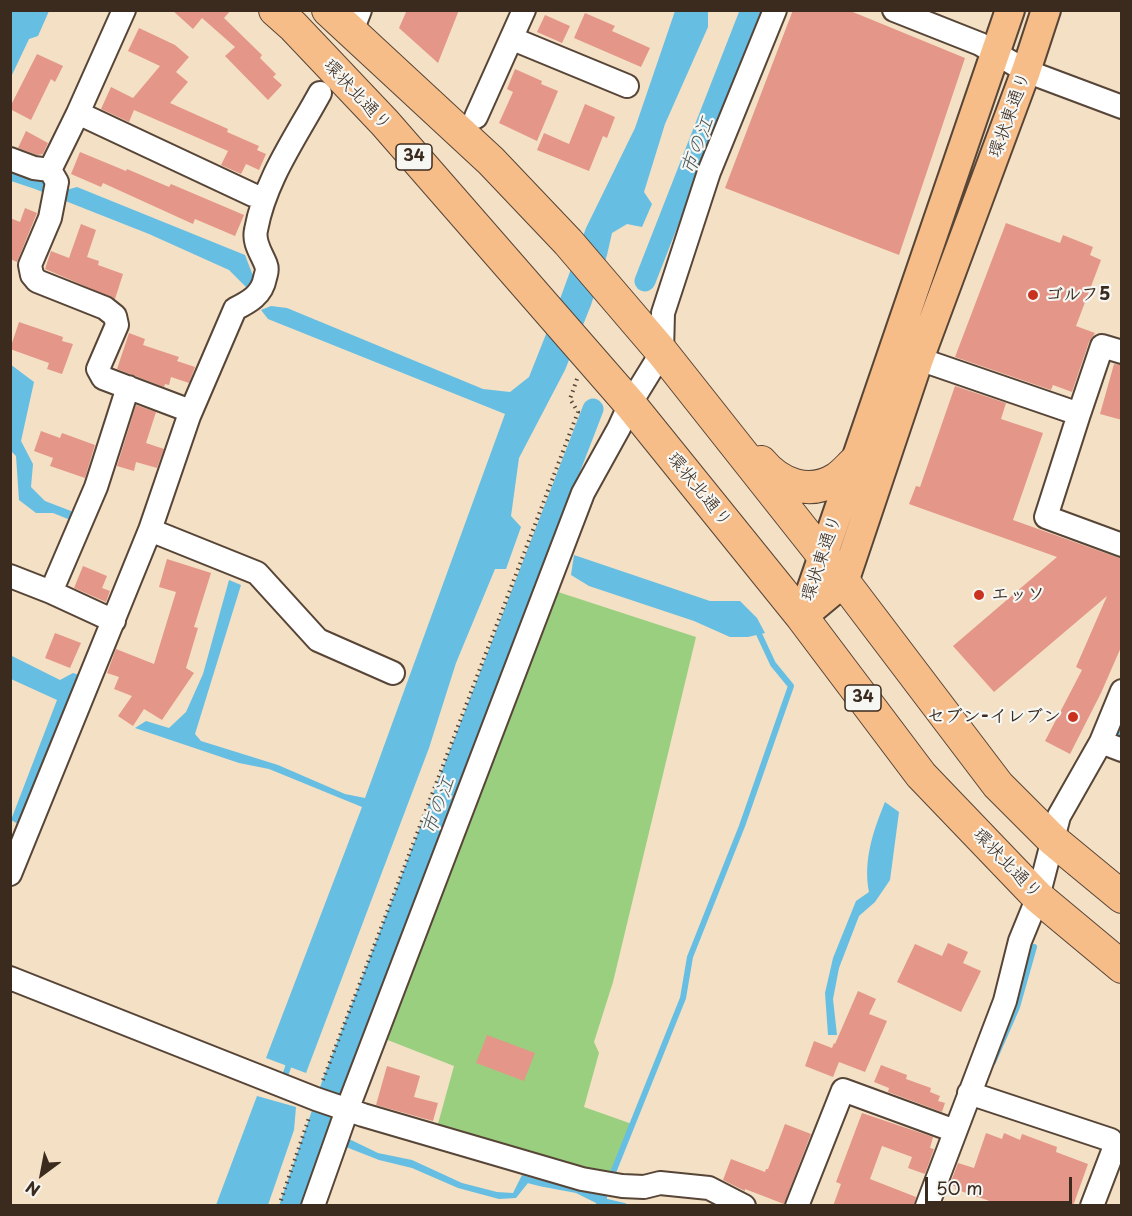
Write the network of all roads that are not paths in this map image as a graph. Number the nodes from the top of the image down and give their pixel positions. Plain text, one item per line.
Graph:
1 (124, 10) edge
2 (275, 10) edge
3 (328, 10) edge
4 (524, 10) edge
5 (775, 10) edge
6 (894, 10) edge
7 (1010, 10) edge
8 (1046, 10) edge
9 (356, 21) edge
10 (513, 39) junction
11 (995, 52) junction
12 (1026, 71) junction
13 (627, 86) dead end
14 (320, 93) dead end
15 (1122, 107) edge
16 (78, 113) junction
17 (476, 117) dead end
18 (10, 159) edge
19 (53, 185) junction
20 (254, 195) dead end
21 (662, 351) junction
22 (1122, 352) edge
23 (919, 359) junction
24 (128, 387) junction
25 (630, 404) junction
26 (1079, 414) junction
27 (189, 416) junction
28 (857, 460) junction
29 (150, 530) junction
30 (1122, 545) edge
31 (822, 556) junction
32 (10, 576) edge
33 (844, 582) junction
34 (51, 592) junction
35 (802, 617) junction
36 (114, 621) junction
37 (393, 673) dead end
38 (1122, 691) edge
39 (1112, 746) edge
40 (1053, 840) junction
41 (10, 874) edge
42 (1038, 897) junction
43 (1122, 897) edge
44 (1122, 967) edge
45 (10, 978) edge
46 (977, 1095) junction
47 (347, 1110) junction
48 (955, 1131) junction
49 (937, 1204) edge
50 (313, 1206) edge
51 (744, 1206) edge
52 (796, 1206) edge
53 (1092, 1206) edge

1 - 16 street
2 - 25 highway, 環状北通り / 34
3 - 9 highway
4 - 10 street
5 - 21 street
6 - 11 street
7 - 11 main road, 環状東通り
8 - 12 main road, 環状東通り
9 - 21 highway
10 - 13 street
10 - 17 street
11 - 12 street
11 - 28 main road, 環状東通り
12 - 15 street
12 - 23 main road, 環状東通り
14 - 27 street
16 - 19 street
16 - 20 street
18 - 19 street
19 - 24 street
21 - 25 street
21 - 28 highway
21 - 31 highway
22 - 26 street
23 - 26 street
23 - 33 main road, 環状東通り
24 - 27 street
24 - 34 street
25 - 35 highway, 環状北通り / 34
25 - 47 street
26 - 30 street
27 - 29 street
28 - 31 main road, 環状東通り
29 - 36 street
29 - 37 street
31 - 33 highway
31 - 35 main road, 環状東通り
32 - 34 street
33 - 35 main road, 環状東通り
33 - 40 highway
34 - 36 street
35 - 42 highway, 環状北通り / 34
36 - 41 street
38 - 39 street
39 - 40 street
40 - 42 street
40 - 43 highway
42 - 44 highway, 環状北通り / 34
42 - 46 street
45 - 47 street
46 - 48 street
46 - 53 street
47 - 50 street
47 - 51 street
48 - 49 street
48 - 52 street

